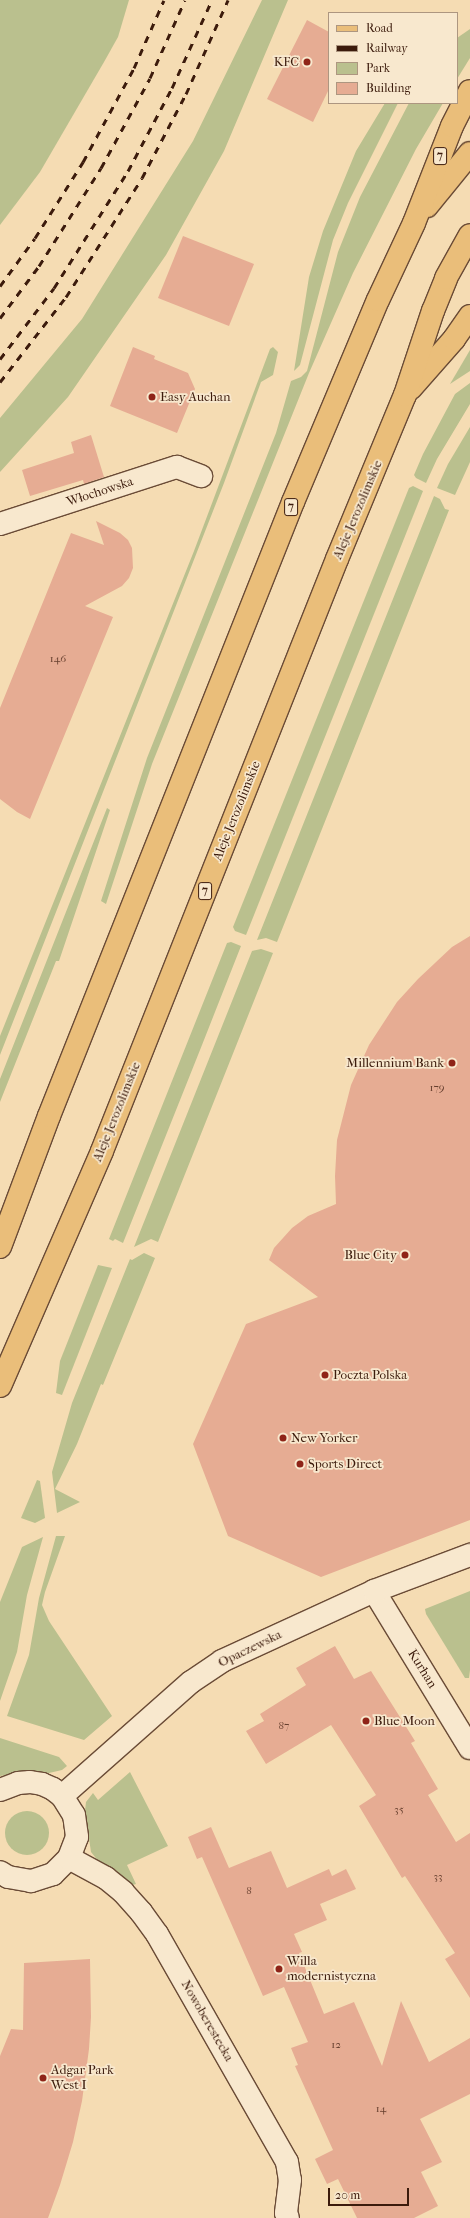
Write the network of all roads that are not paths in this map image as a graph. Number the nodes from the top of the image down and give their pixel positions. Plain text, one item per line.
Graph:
1 (470, 91) edge
2 (470, 153) edge
3 (414, 223) junction
4 (470, 235) edge
5 (470, 316) edge
6 (405, 395) junction
7 (201, 476) dead end
8 (0, 524) edge
9 (0, 1247) edge
10 (0, 1386) edge
11 (470, 1555) edge
12 (374, 1591) junction
13 (470, 1748) edge
14 (0, 1790) edge
15 (62, 1796) junction
16 (69, 1858) junction
17 (0, 1872) edge
18 (288, 2218) edge

1 - 3 main road, 7
2 - 3 main road
3 - 9 main road, 7
4 - 6 main road, Aleje Jerozolimskie
5 - 6 main road, 7
6 - 10 main road, Aleje Jerozolimskie / 7
7 - 8 street, Włochowska
11 - 12 street, Opaczewska
12 - 13 street, Kurhan
12 - 15 street, Opaczewska
14 - 15 street
15 - 16 street
16 - 17 street
16 - 18 street, Nowoberestecka

